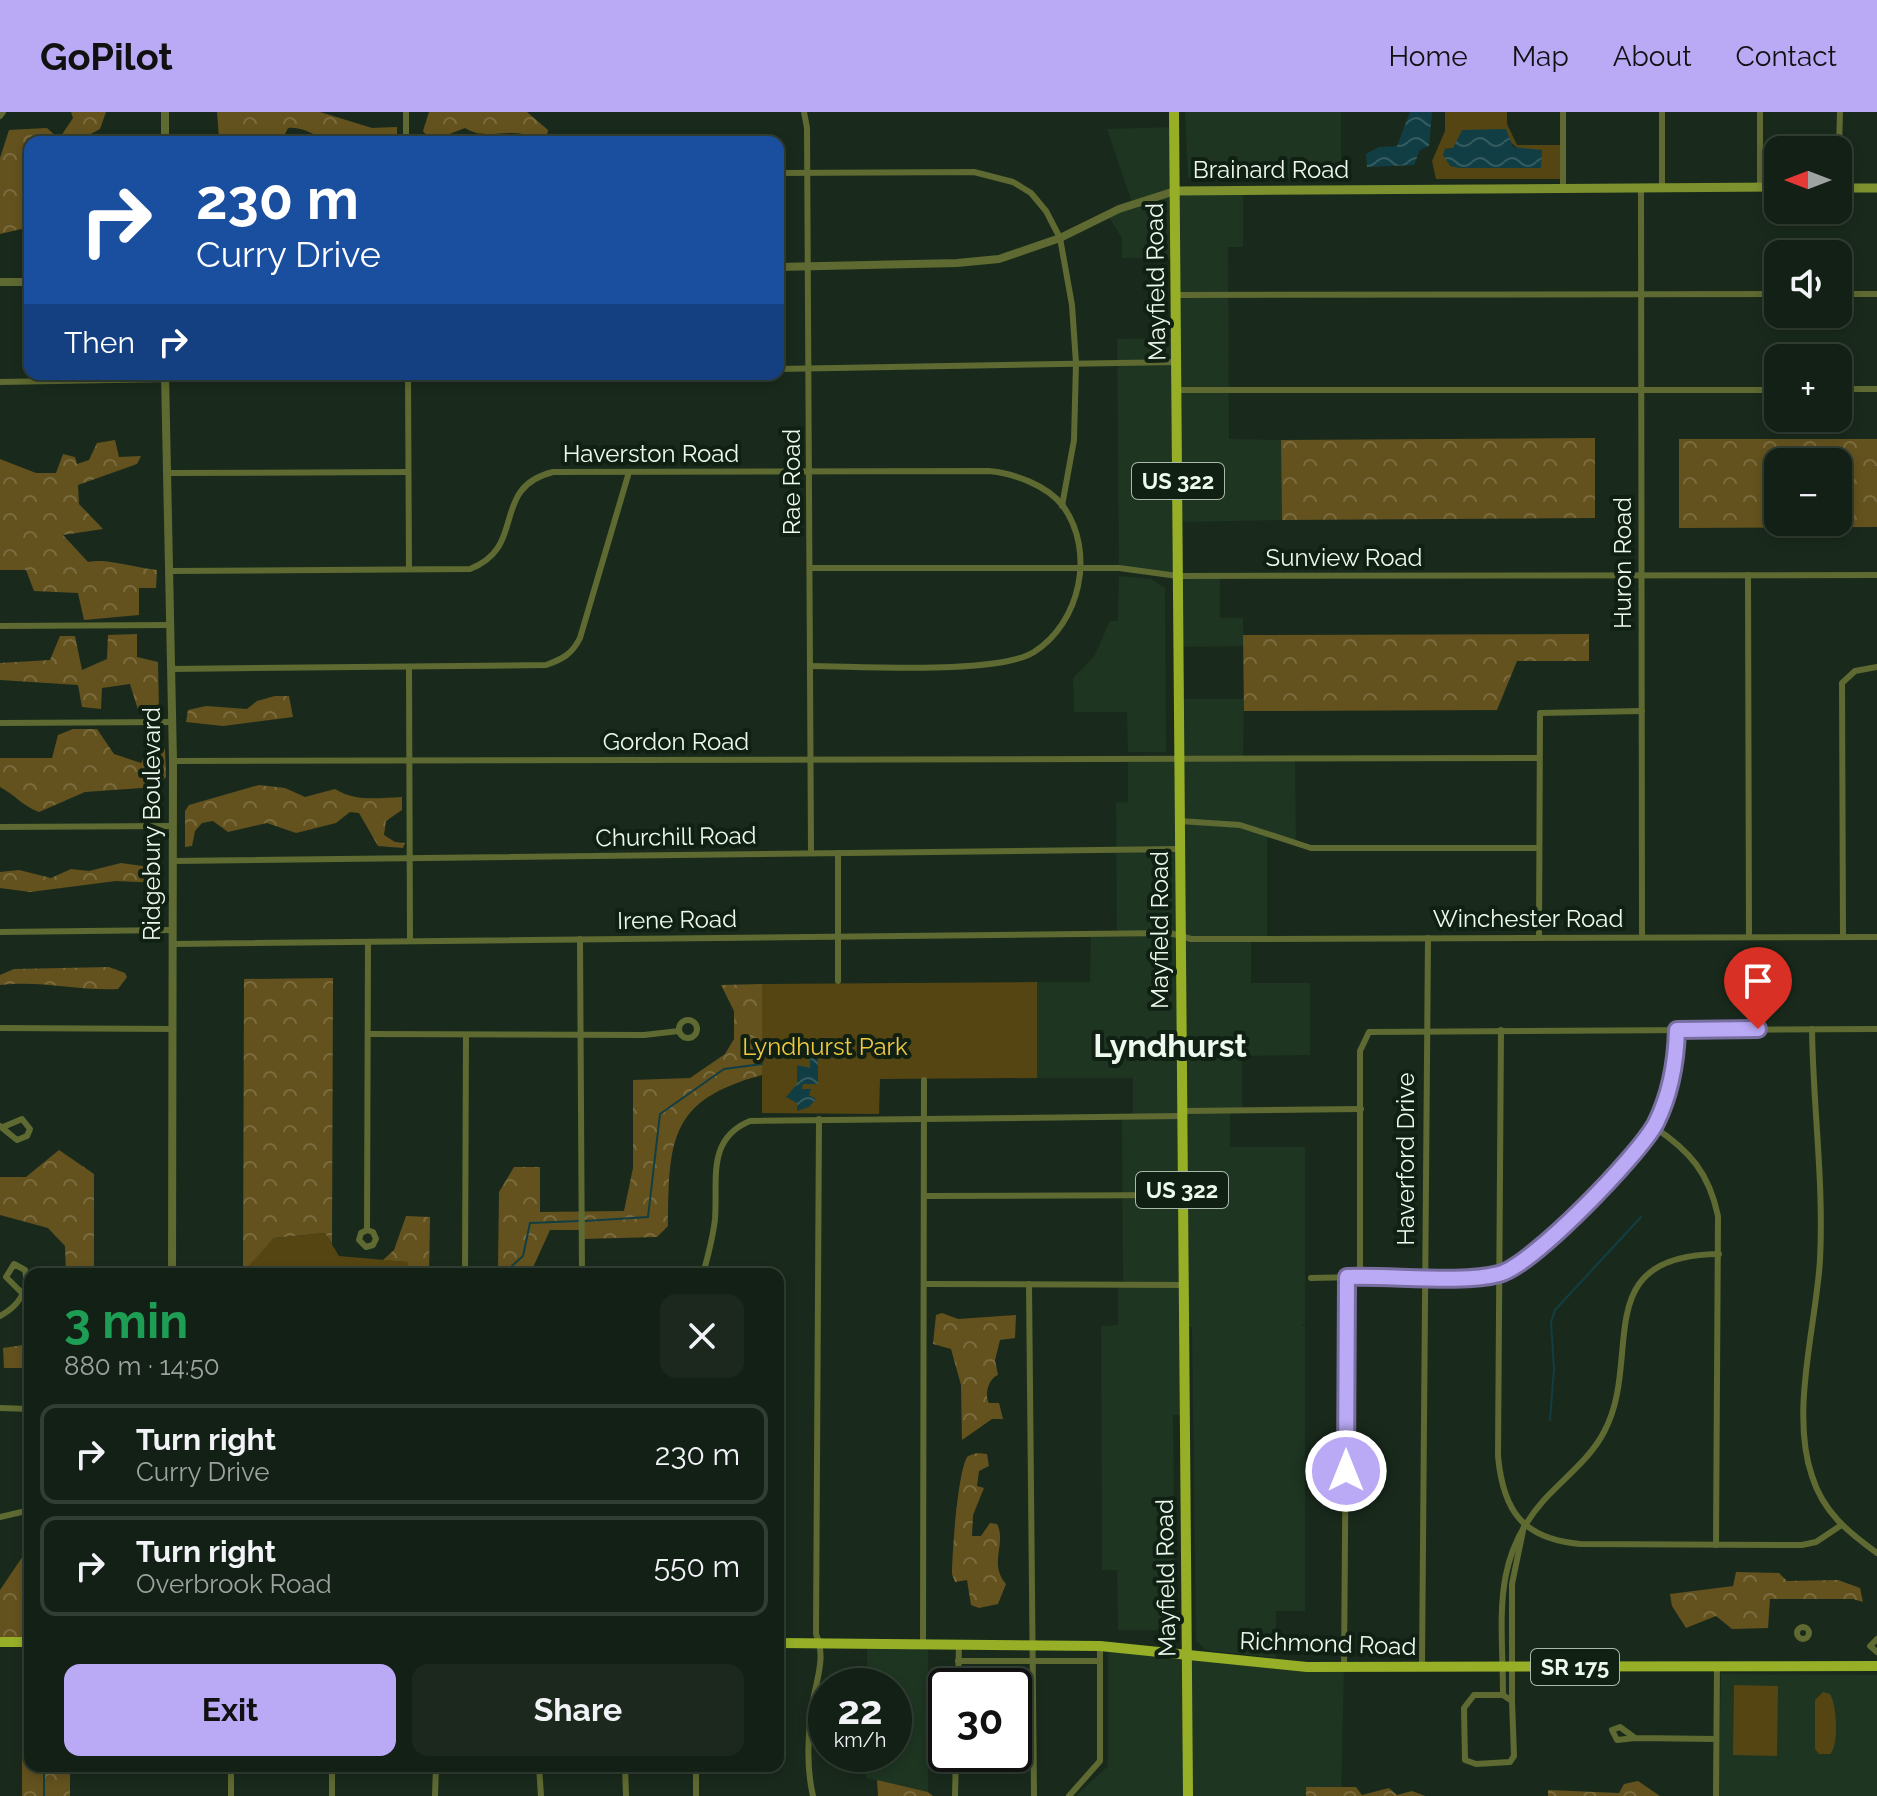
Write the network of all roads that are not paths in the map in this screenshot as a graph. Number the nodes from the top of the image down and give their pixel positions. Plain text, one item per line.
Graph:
1 (165, 112) edge
2 (406, 112) edge
3 (804, 112) edge
4 (1174, 112) edge
5 (1563, 112) edge
6 (1662, 112) edge
7 (1760, 112) edge
8 (1840, 112) edge
9 (165, 136) edge
10 (406, 136) edge
11 (1839, 136) edge
12 (784, 173) edge
13 (808, 173) junction
14 (1662, 187) junction
15 (1760, 187) junction
16 (1764, 187) edge
17 (1852, 188) edge
18 (1877, 188) edge
19 (1563, 189) junction
20 (1641, 189) junction
21 (1175, 191) junction
22 (1060, 238) junction
23 (808, 266) junction
24 (784, 267) edge
25 (0, 282) edge
26 (24, 282) edge
27 (1641, 294) junction
28 (1764, 294) edge
29 (1852, 294) edge
30 (1877, 294) edge
31 (1177, 295) junction
32 (1177, 362) junction
33 (1076, 363) junction
34 (809, 368) junction
35 (784, 369) edge
36 (66, 380) edge
37 (165, 380) edge
38 (408, 380) edge
39 (0, 382) edge
40 (1852, 389) edge
41 (1877, 389) edge
42 (1177, 390) junction
43 (1640, 390) junction
44 (1764, 390) edge
45 (408, 472) junction
46 (629, 472) junction
47 (810, 472) junction
48 (168, 473) junction
49 (1062, 506) junction
50 (811, 568) junction
51 (1081, 568) junction
52 (409, 569) junction
53 (171, 571) junction
54 (1641, 575) junction
55 (1748, 575) junction
56 (1877, 575) edge
57 (1178, 576) junction
58 (170, 625) junction
59 (0, 626) edge
60 (810, 666) junction
61 (409, 667) junction
62 (1877, 667) edge
63 (171, 669) junction
64 (1642, 711) junction
65 (172, 722) junction
66 (0, 723) edge
67 (1179, 757) junction
68 (1539, 758) junction
69 (812, 759) junction
70 (173, 761) junction
71 (409, 761) junction
72 (1179, 821) junction
73 (173, 826) junction
74 (0, 827) edge
75 (1539, 848) junction
76 (1179, 849) junction
77 (811, 853) junction
78 (838, 853) junction
79 (410, 858) junction
80 (173, 861) junction
81 (173, 930) junction
82 (0, 932) edge
83 (1180, 935) junction
84 (838, 936) junction
85 (1642, 936) junction
86 (1749, 937) junction
87 (1843, 937) junction
88 (1877, 937) edge
89 (1428, 938) junction
90 (1539, 938) junction
91 (580, 939) junction
92 (410, 941) junction
93 (368, 942) junction
94 (173, 944) junction
95 (838, 981) dead end
96 (0, 1028) edge
97 (173, 1029) junction
98 (1812, 1029) junction
99 (1877, 1029) edge
100 (1501, 1030) junction
101 (1677, 1030) junction
102 (679, 1031) dead end
103 (1424, 1031) junction
104 (368, 1034) junction
105 (466, 1035) junction
106 (583, 1035) junction
107 (924, 1080) dead end
108 (1361, 1109) junction
109 (1182, 1114) junction
110 (819, 1119) junction
111 (924, 1119) junction
112 (1654, 1127) junction
113 (1182, 1195) junction
114 (924, 1196) junction
115 (367, 1230) dead end
116 (1719, 1254) junction
117 (172, 1268) edge
118 (465, 1268) edge
119 (582, 1268) edge
120 (704, 1268) edge
121 (24, 1270) edge
122 (1500, 1274) junction
123 (1347, 1277) junction
124 (1360, 1277) junction
125 (1424, 1277) junction
126 (1311, 1278) dead end
127 (924, 1284) junction
128 (1029, 1284) junction
129 (1183, 1285) junction
130 (24, 1286) edge
131 (22, 1293) junction
132 (0, 1316) edge
133 (0, 1408) edge
134 (24, 1409) edge
135 (24, 1511) edge
136 (0, 1517) edge
137 (1524, 1526) junction
138 (1840, 1526) junction
139 (1716, 1545) junction
140 (1877, 1553) edge
141 (1877, 1639) edge
142 (0, 1642) edge
143 (24, 1642) edge
144 (784, 1643) edge
145 (820, 1643) junction
146 (923, 1643) junction
147 (959, 1643) junction
148 (1032, 1643) junction
149 (1100, 1646) junction
150 (1877, 1652) edge
151 (1187, 1656) junction
152 (1034, 1659) junction
153 (958, 1661) junction
154 (1100, 1661) junction
155 (1717, 1666) junction
156 (1877, 1666) edge
157 (1507, 1667) junction
158 (958, 1668) edge
159 (1344, 1668) junction
160 (1422, 1668) junction
161 (1503, 1695) junction
162 (1512, 1701) junction
163 (1635, 1738) dead end
164 (1716, 1739) junction
165 (231, 1772) edge
166 (332, 1772) edge
167 (436, 1772) edge
168 (539, 1772) edge
169 (625, 1772) edge
170 (696, 1772) edge
171 (956, 1772) edge
172 (231, 1796) edge
173 (332, 1796) edge
174 (435, 1796) edge
175 (541, 1796) edge
176 (626, 1796) edge
177 (696, 1796) edge
178 (813, 1796) edge
179 (955, 1796) edge
180 (1034, 1796) edge
181 (1069, 1796) edge
182 (1188, 1796) edge
183 (1716, 1796) edge

1 - 9 street
2 - 10 street
3 - 13 street, Rae Road
4 - 21 main road, Mayfield Road / US 322
5 - 19 street
6 - 14 street
7 - 15 street
8 - 11 street
12 - 13 street
13 - 22 street
13 - 23 street, Rae Road
14 - 15 main road, Brainard Road
14 - 20 main road, Brainard Road
15 - 16 main road, Brainard Road
17 - 18 main road
19 - 20 main road, Brainard Road
19 - 21 main road, Brainard Road
20 - 27 street, Huron Road
21 - 22 street, Brainard Road
21 - 31 main road, Mayfield Road / US 322
22 - 23 street, Brainard Road
22 - 33 street
23 - 24 street, Brainard Road
23 - 34 street, Rae Road
25 - 26 street
27 - 28 street
27 - 31 street
27 - 43 street, Huron Road
29 - 30 street
31 - 32 main road, Mayfield Road / US 322
32 - 33 street
32 - 42 main road, Mayfield Road / US 322
33 - 34 street
33 - 49 street
34 - 35 street
34 - 47 street, Rae Road
36 - 39 street
37 - 48 street, Ridgebury Boulevard
38 - 45 street
40 - 41 street
42 - 43 street
42 - 57 main road, Mayfield Road / US 322
43 - 44 street
43 - 54 street, Huron Road
45 - 48 street
45 - 52 street
46 - 47 street, Haverston Road
46 - 52 street, Haverston Road
46 - 61 street
47 - 49 street, Haverston Road
47 - 50 street, Rae Road
48 - 53 street, Ridgebury Boulevard
49 - 51 street
50 - 51 street, Sunview Road
50 - 60 street, Rae Road
51 - 57 street, Sunview Road
51 - 60 street
52 - 53 street, Haverston Road
53 - 58 street, Ridgebury Boulevard
54 - 55 street, Sunview Road
54 - 57 street, Sunview Road
54 - 64 street, Huron Road
55 - 56 street, Sunview Road
55 - 86 street
57 - 67 main road, Mayfield Road / US 322
58 - 59 street
58 - 63 street, Ridgebury Boulevard
60 - 69 street, Rae Road
61 - 63 street
61 - 71 street
62 - 87 street
63 - 65 street, Ridgebury Boulevard
64 - 68 street
64 - 85 street, Huron Road
65 - 66 street
65 - 70 street, Ridgebury Boulevard
67 - 68 street, Gordon Road
67 - 69 street, Gordon Road
67 - 72 main road, Mayfield Road / US 322
68 - 75 street
69 - 71 street, Gordon Road
69 - 77 street, Rae Road
70 - 71 street, Gordon Road
70 - 73 street, Ridgebury Boulevard
71 - 79 street
72 - 75 street
72 - 76 main road, Mayfield Road / US 322
73 - 74 street
73 - 80 street, Ridgebury Boulevard
75 - 90 street
76 - 78 street, Churchill Road
76 - 83 main road, Mayfield Road / US 322
77 - 78 street, Churchill Road
77 - 79 street, Churchill Road
78 - 84 street
79 - 80 street, Churchill Road
79 - 92 street
80 - 81 street, Ridgebury Boulevard
81 - 82 street
81 - 94 street, Ridgebury Boulevard
83 - 84 street, Irene Road
83 - 89 street, Winchester Road
83 - 109 main road, Mayfield Road / US 322
84 - 91 street, Irene Road
84 - 95 street
85 - 86 street, Winchester Road
85 - 90 street, Winchester Road
86 - 87 street, Winchester Road
87 - 88 street, Winchester Road
89 - 90 street, Winchester Road
89 - 103 street, Haverford Drive
91 - 92 street, Irene Road
91 - 106 street
92 - 93 street, Irene Road
93 - 94 street, Irene Road
93 - 104 street
94 - 97 street, Ridgebury Boulevard
96 - 97 street
97 - 117 street, Ridgebury Boulevard
98 - 99 street
98 - 101 street
98 - 138 street
100 - 101 street
100 - 103 street
100 - 122 street
101 - 112 street
102 - 106 street
103 - 108 street
103 - 125 street, Haverford Drive
104 - 105 street
104 - 115 street
105 - 106 street
105 - 118 street
106 - 119 street
107 - 111 street
108 - 109 street
108 - 124 street
109 - 111 street
109 - 113 main road, Mayfield Road / US 322
110 - 111 street
110 - 120 street
110 - 145 street
111 - 114 street
112 - 116 street
112 - 122 street
113 - 114 street
113 - 129 main road, Mayfield Road / US 322
114 - 127 street
116 - 137 street
116 - 139 street
121 - 131 street
122 - 125 street
122 - 137 street
123 - 124 street
123 - 126 street
123 - 159 street
124 - 125 street
125 - 160 street, Haverford Drive
127 - 128 street
127 - 146 street
128 - 129 street
128 - 148 street
129 - 151 main road, Mayfield Road / US 322
130 - 131 street
131 - 132 street
133 - 134 street
135 - 136 street
137 - 139 street
137 - 157 street
138 - 139 street
138 - 140 street
141 - 150 street
142 - 143 main road
144 - 145 main road, Richmond Road / SR 175
145 - 146 main road, Richmond Road / SR 175
145 - 178 street
146 - 147 main road, Richmond Road / SR 175
147 - 148 main road, Richmond Road / SR 175
147 - 153 street
148 - 149 main road, Richmond Road / SR 175
148 - 152 street
149 - 151 main road, Richmond Road / SR 175
149 - 154 street
151 - 159 main road, Richmond Road / SR 175
151 - 182 main road, Mayfield Road / US 322
152 - 153 street
152 - 154 street
152 - 180 street
153 - 158 street
154 - 181 street
155 - 156 main road, Richmond Road / SR 175
155 - 157 main road, Richmond Road / SR 175
155 - 164 street
157 - 160 main road, Richmond Road / SR 175
157 - 161 street
157 - 162 street
159 - 160 main road, Richmond Road / SR 175
161 - 162 street
161 - 162 street
163 - 164 street
164 - 183 street
165 - 172 street
166 - 173 street
167 - 174 street
168 - 175 street
169 - 176 street
170 - 177 street
171 - 179 street

